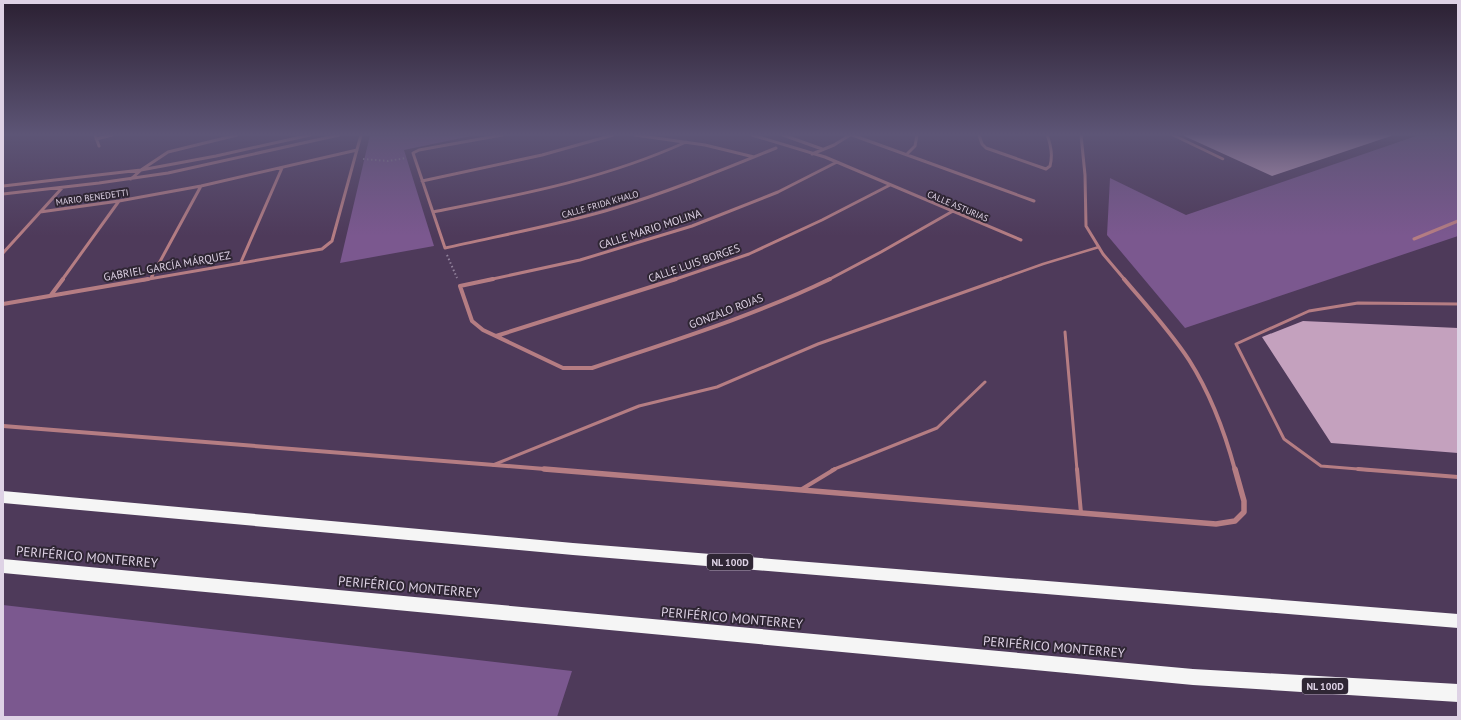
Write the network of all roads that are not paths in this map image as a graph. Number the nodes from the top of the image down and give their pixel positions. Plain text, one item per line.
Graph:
1 (282, 168) edge
2 (149, 169) edge
3 (192, 169) edge
4 (279, 169) edge
5 (351, 169) edge
6 (418, 169) edge
7 (480, 169) edge
8 (617, 169) edge
9 (726, 169) edge
10 (824, 169) edge
11 (852, 169) edge
12 (947, 169) edge
13 (1084, 169) edge
14 (141, 170) junction
15 (131, 179) junction
16 (422, 181) junction
17 (890, 185) junction
18 (3, 186) edge
19 (201, 186) junction
20 (62, 188) junction
21 (3, 194) edge
22 (119, 201) junction
23 (1034, 201) dead end
24 (953, 211) junction
25 (40, 212) junction
26 (433, 212) junction
27 (1458, 221) edge
28 (1414, 239) dead end
29 (1021, 240) dead end
30 (1099, 247) junction
31 (3, 253) edge
32 (241, 262) junction
33 (151, 278) junction
34 (460, 286) joint
35 (51, 296) junction
36 (3, 304) edge
37 (1458, 304) edge
38 (1066, 332) dead end
39 (496, 336) junction
40 (985, 382) dead end
41 (3, 426) edge
42 (491, 465) junction
43 (1458, 477) edge
44 (800, 490) junction
45 (3, 497) edge
46 (1081, 515) junction
47 (3, 566) edge
48 (1458, 622) edge
49 (1458, 694) edge

1 - 32 street
2 - 14 street
3 - 15 street
4 - 19 street, MARIO BENEDETTI
5 - 32 street, GABRIEL GARCÍA MÁRQUEZ
6 - 16 street
7 - 16 street
8 - 26 street
9 - 26 street, CALLE FRIDA KHALO
10 - 34 street, CALLE MARIO MOLINA
11 - 17 street, CALLE ASTURIAS
12 - 23 street
13 - 30 street
14 - 15 street
14 - 18 street
15 - 20 street
16 - 26 street
17 - 24 street, CALLE ASTURIAS
17 - 39 street, CALLE LUIS BORGES
19 - 22 street, MARIO BENEDETTI
19 - 33 street
20 - 21 street
20 - 25 street
22 - 25 street, MARIO BENEDETTI
22 - 35 street
24 - 29 street, CALLE ASTURIAS
24 - 39 street, GONZALO ROJAS
25 - 31 street
27 - 28 street
30 - 42 lane
30 - 46 street
32 - 33 street, GABRIEL GARCÍA MÁRQUEZ
33 - 35 street, GABRIEL GARCÍA MÁRQUEZ
34 - 39 street, GONZALO ROJAS
35 - 36 street, GABRIEL GARCÍA MÁRQUEZ
37 - 43 lane
38 - 46 lane
40 - 44 lane
41 - 42 street
42 - 44 street
44 - 46 street
45 - 48 highway, NL 100D
47 - 49 highway, PERIFÉRICO MONTERREY / NL 100D

